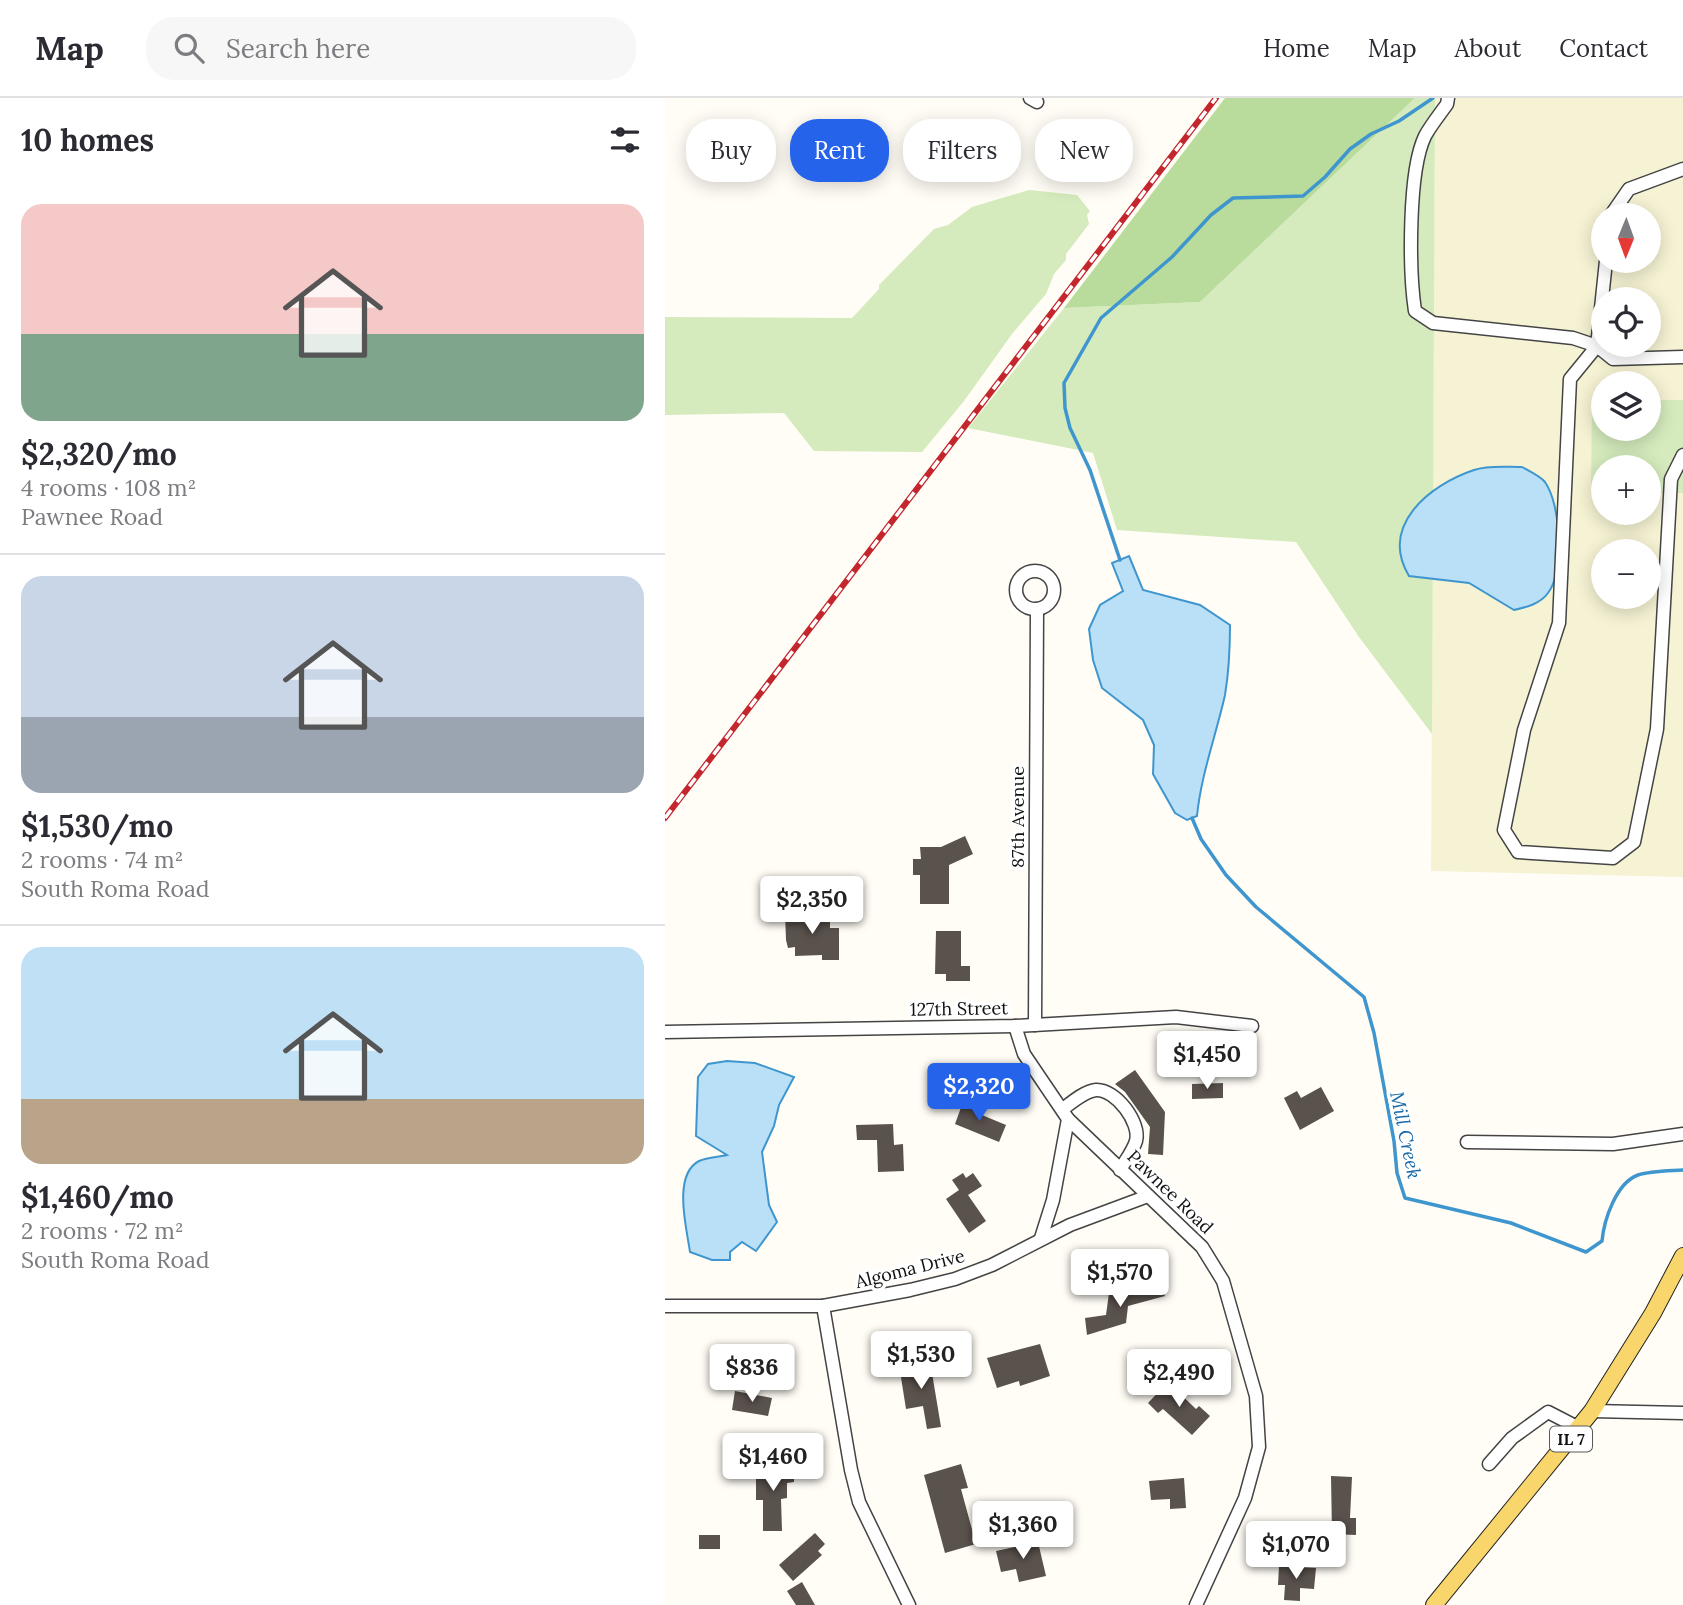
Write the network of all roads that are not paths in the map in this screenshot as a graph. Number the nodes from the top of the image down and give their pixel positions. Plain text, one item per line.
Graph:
1 (1448, 98) edge
2 (1683, 169) edge
3 (1619, 203) edge
4 (1591, 344) edge
5 (1591, 353) edge
6 (1611, 357) edge
7 (1683, 357) edge
8 (1683, 455) edge
9 (1037, 609) dead end
10 (1035, 1025) junction
11 (1015, 1026) junction
12 (1252, 1026) dead end
13 (665, 1032) edge
14 (1066, 1114) junction
15 (1683, 1135) edge
16 (1467, 1142) dead end
17 (1120, 1170) junction
18 (1148, 1196) junction
19 (1041, 1238) junction
20 (1683, 1256) edge
21 (665, 1306) edge
22 (823, 1306) junction
23 (1592, 1411) junction
24 (1683, 1413) edge
25 (1579, 1428) junction
26 (1489, 1464) dead end
27 (909, 1605) edge
28 (1196, 1605) edge
29 (1434, 1605) edge

1 - 4 street
2 - 3 street
5 - 8 street
6 - 7 street
9 - 10 street, 87th Avenue
10 - 11 street, 127th Street
10 - 12 street, 127th Street
11 - 13 street, 127th Street
11 - 14 street, Pawnee Road
14 - 17 street, Pawnee Road
14 - 17 street
14 - 19 street
15 - 16 street
17 - 18 street, Pawnee Road
18 - 19 street, Algoma Drive
18 - 28 street, Pawnee Road
19 - 22 street, Algoma Drive
20 - 23 main road, IL 7
21 - 22 street, Algoma Drive
22 - 27 street
23 - 24 street
23 - 25 main road, IL 7
25 - 26 street
25 - 29 main road, IL 7

